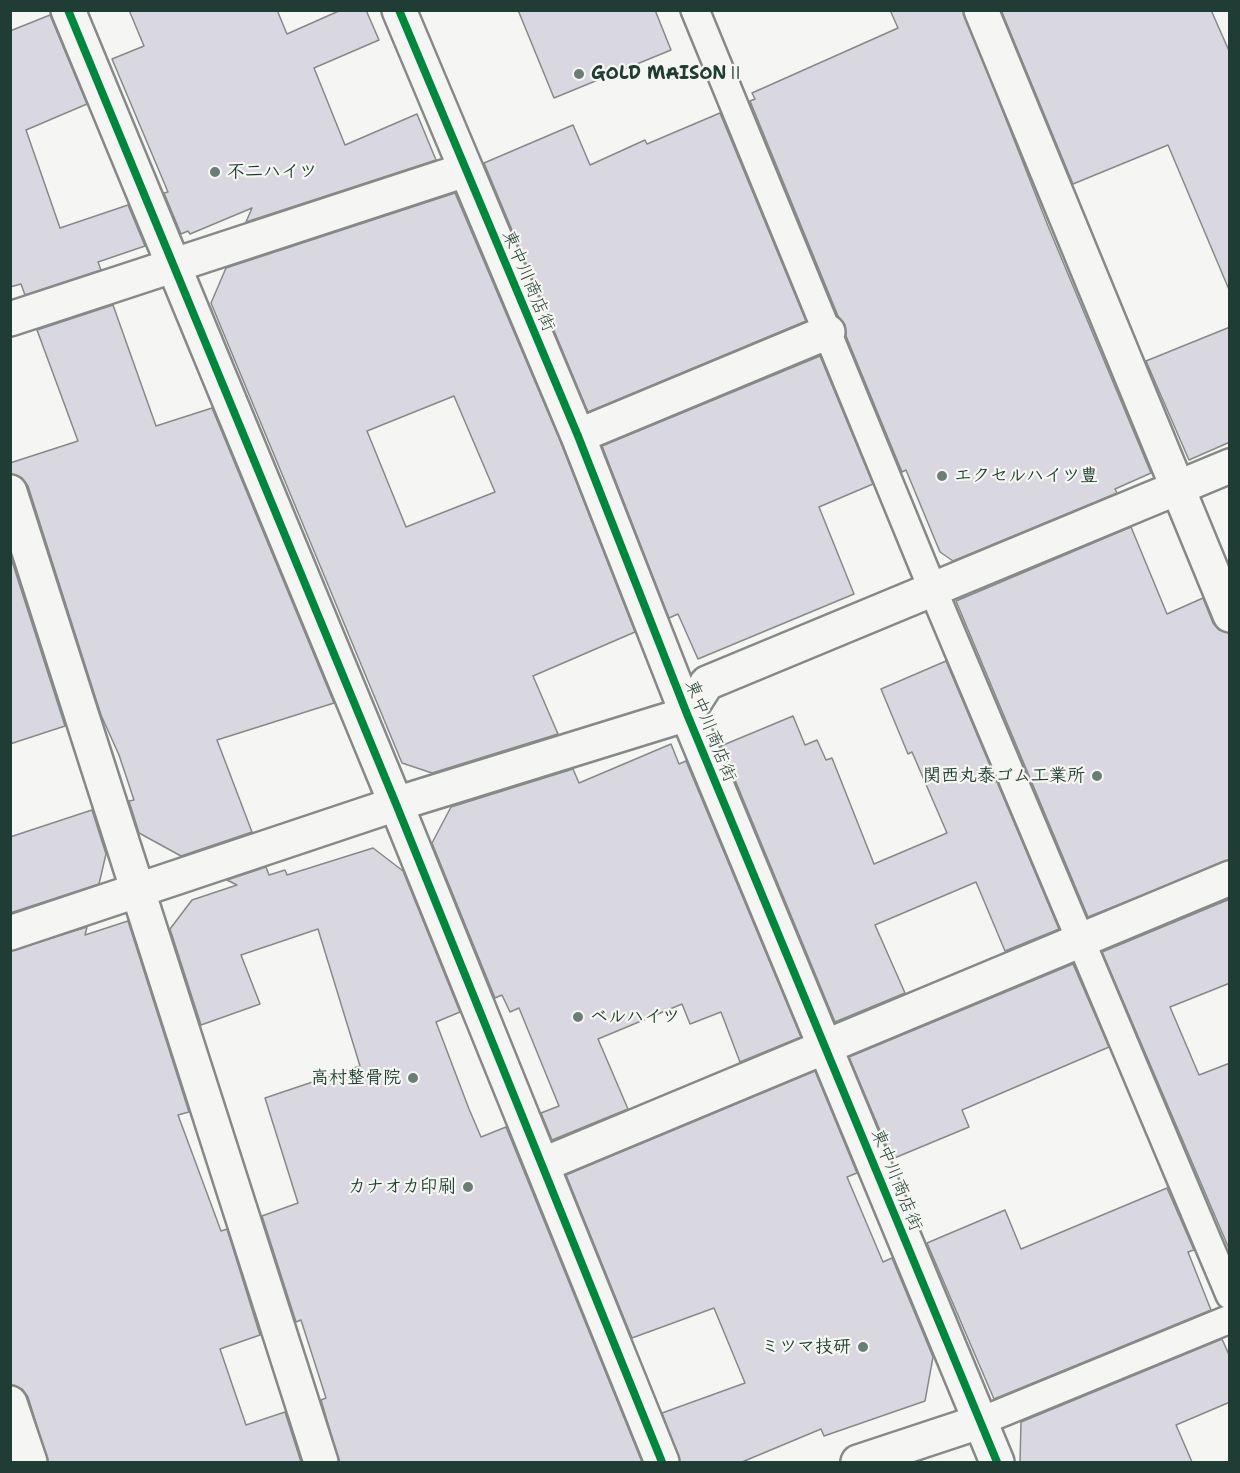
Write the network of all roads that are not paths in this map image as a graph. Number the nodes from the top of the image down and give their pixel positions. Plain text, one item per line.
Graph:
1 (68, 10) edge
2 (399, 10) edge
3 (695, 10) edge
4 (981, 10) edge
5 (465, 170) junction
6 (172, 266) junction
7 (10, 319) edge
8 (828, 332) junction
9 (578, 436) junction
10 (1230, 466) edge
11 (1176, 488) junction
12 (10, 492) edge
13 (933, 590) junction
14 (1230, 615) edge
15 (687, 714) junction
16 (396, 804) junction
17 (1230, 878) edge
18 (137, 892) junction
19 (10, 933) edge
20 (1080, 939) junction
21 (824, 1045) junction
22 (542, 1165) junction
23 (1230, 1295) edge
24 (1230, 1319) edge
25 (10, 1403) edge
26 (979, 1422) junction
27 (30, 1462) edge
28 (321, 1462) edge
29 (662, 1462) edge
30 (858, 1462) edge
31 (997, 1462) edge

1 - 6 street
2 - 5 street, 東中川商店街
3 - 8 lane
4 - 11 street
5 - 6 street
5 - 9 street, 東中川商店街
6 - 7 street
6 - 16 street
8 - 9 street
8 - 13 lane
9 - 15 street, 東中川商店街
10 - 11 street
11 - 13 street
11 - 14 street
12 - 18 street
13 - 15 street
13 - 20 lane
15 - 16 street
15 - 21 street, 東中川商店街
16 - 18 street
16 - 22 street
17 - 20 street
18 - 19 street
18 - 28 street
20 - 21 street
20 - 23 lane
21 - 22 street
21 - 26 street, 東中川商店街
22 - 29 street
24 - 26 lane
25 - 27 street
26 - 30 street
26 - 31 street, 東中川商店街

